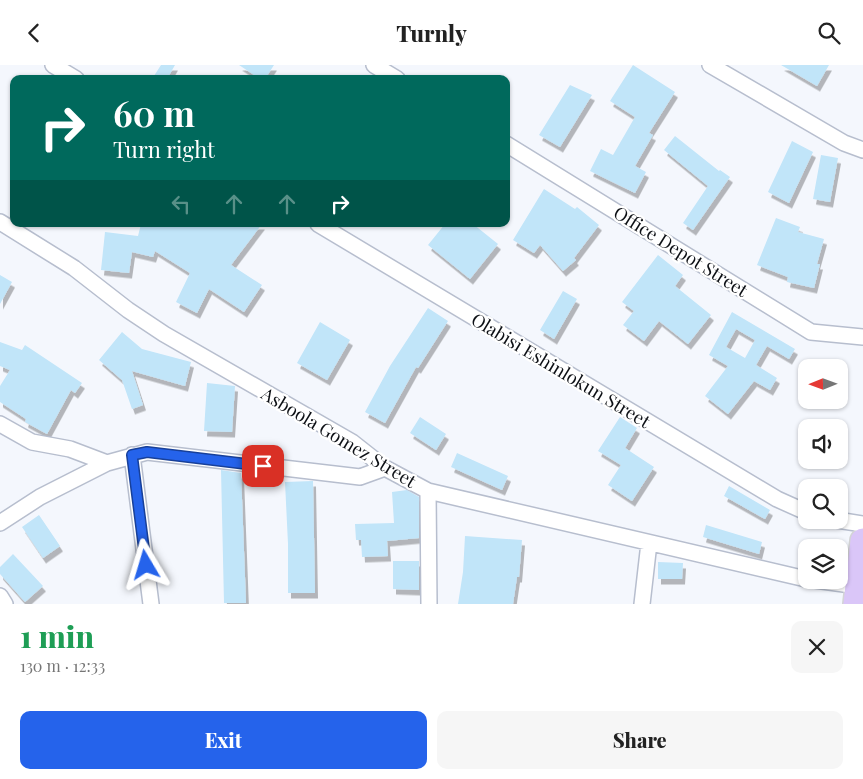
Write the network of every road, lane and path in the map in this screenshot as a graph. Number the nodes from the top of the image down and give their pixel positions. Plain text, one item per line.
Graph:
1 (53, 65) edge
2 (374, 65) edge
3 (710, 65) edge
4 (69, 75) edge
5 (391, 75) edge
6 (510, 146) edge
7 (863, 150) edge
8 (0, 222) edge
9 (323, 227) edge
10 (863, 337) edge
11 (0, 424) edge
12 (132, 455) junction
13 (107, 463) junction
14 (385, 468) junction
15 (428, 491) junction
16 (798, 508) edge
17 (848, 522) edge
18 (0, 523) edge
19 (863, 524) edge
20 (863, 541) edge
21 (649, 543) junction
22 (798, 577) edge
23 (840, 589) edge
24 (857, 595) edge
25 (0, 596) edge
26 (5, 604) edge
27 (151, 604) edge
28 (429, 604) edge
29 (642, 604) edge

1 - 4 street
2 - 5 street
3 - 7 street
6 - 10 street, Office Depot Street
8 - 14 street, Asboola Gomez Street
9 - 16 street, Olabisi Eshinlokun Street
11 - 13 street
12 - 13 street
12 - 14 street
12 - 27 street
13 - 18 street
14 - 15 street, Asboola Gomez Street
15 - 21 street, Asboola Gomez Street
15 - 28 street
17 - 19 street
20 - 24 highway
21 - 22 street, Asboola Gomez Street
21 - 29 street
23 - 24 street
25 - 26 street

